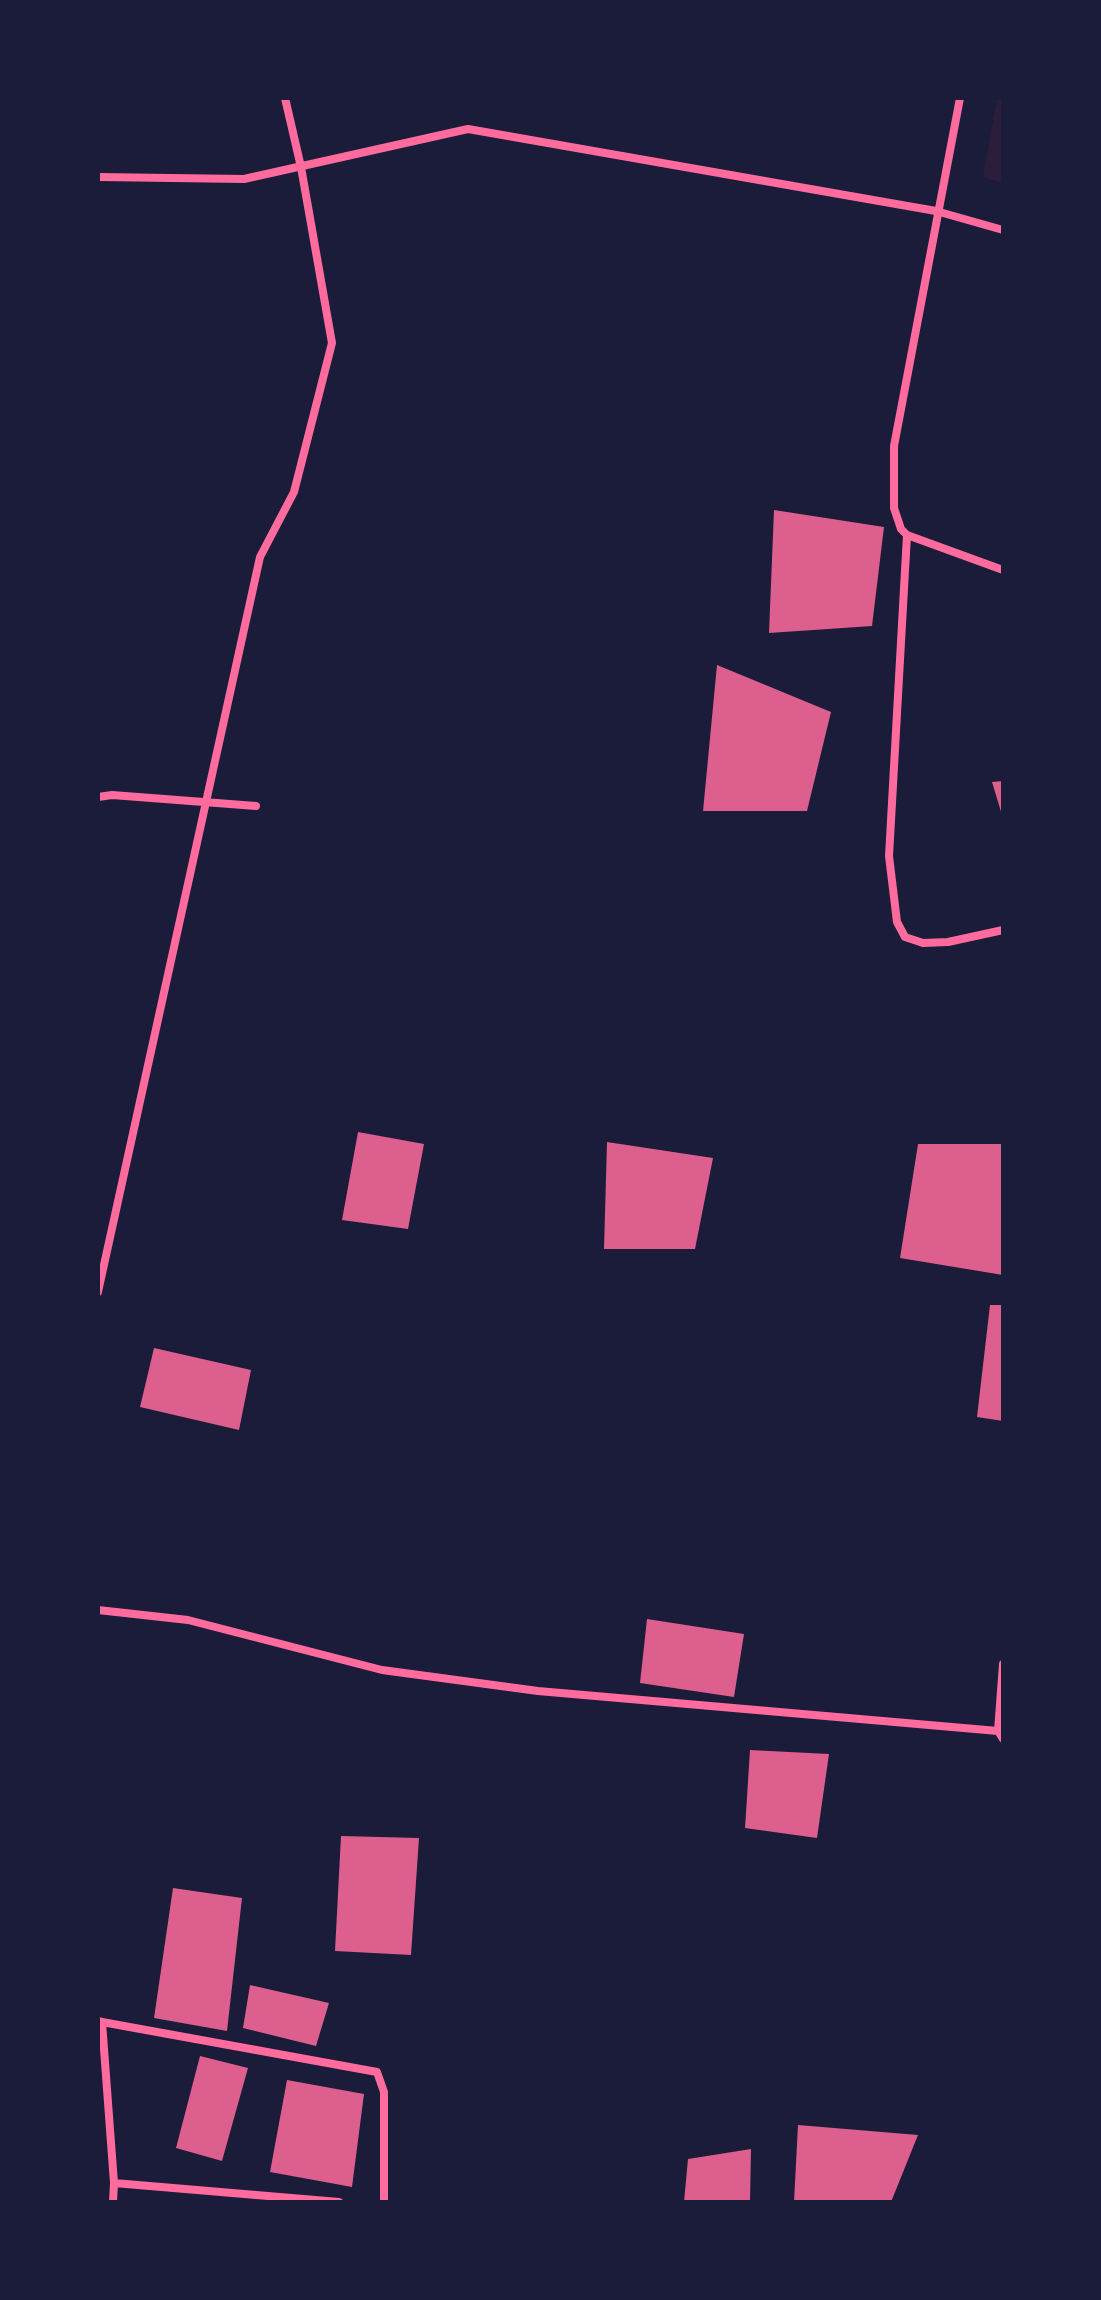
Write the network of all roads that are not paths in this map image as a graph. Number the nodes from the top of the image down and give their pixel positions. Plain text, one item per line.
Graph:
1 (285, 98) edge
2 (960, 98) edge
3 (301, 167) junction
4 (98, 177) edge
5 (936, 211) junction
6 (1003, 230) edge
7 (907, 535) junction
8 (1003, 570) edge
9 (98, 797) edge
10 (205, 802) junction
11 (256, 806) dead end
12 (1003, 930) edge
13 (98, 1292) edge
14 (98, 1610) edge
15 (1003, 1664) edge
16 (1000, 1735) edge
17 (100, 2021) edge
18 (114, 2183) junction
19 (113, 2202) edge
20 (339, 2202) edge
21 (384, 2202) edge

1 - 3 street
2 - 5 street
3 - 4 street
3 - 5 street
3 - 10 street
5 - 6 street
5 - 7 street
7 - 8 street
7 - 12 street
9 - 10 street
10 - 11 street
10 - 13 street
14 - 16 street
15 - 16 street
17 - 18 street
17 - 21 street
18 - 19 street
18 - 20 street

